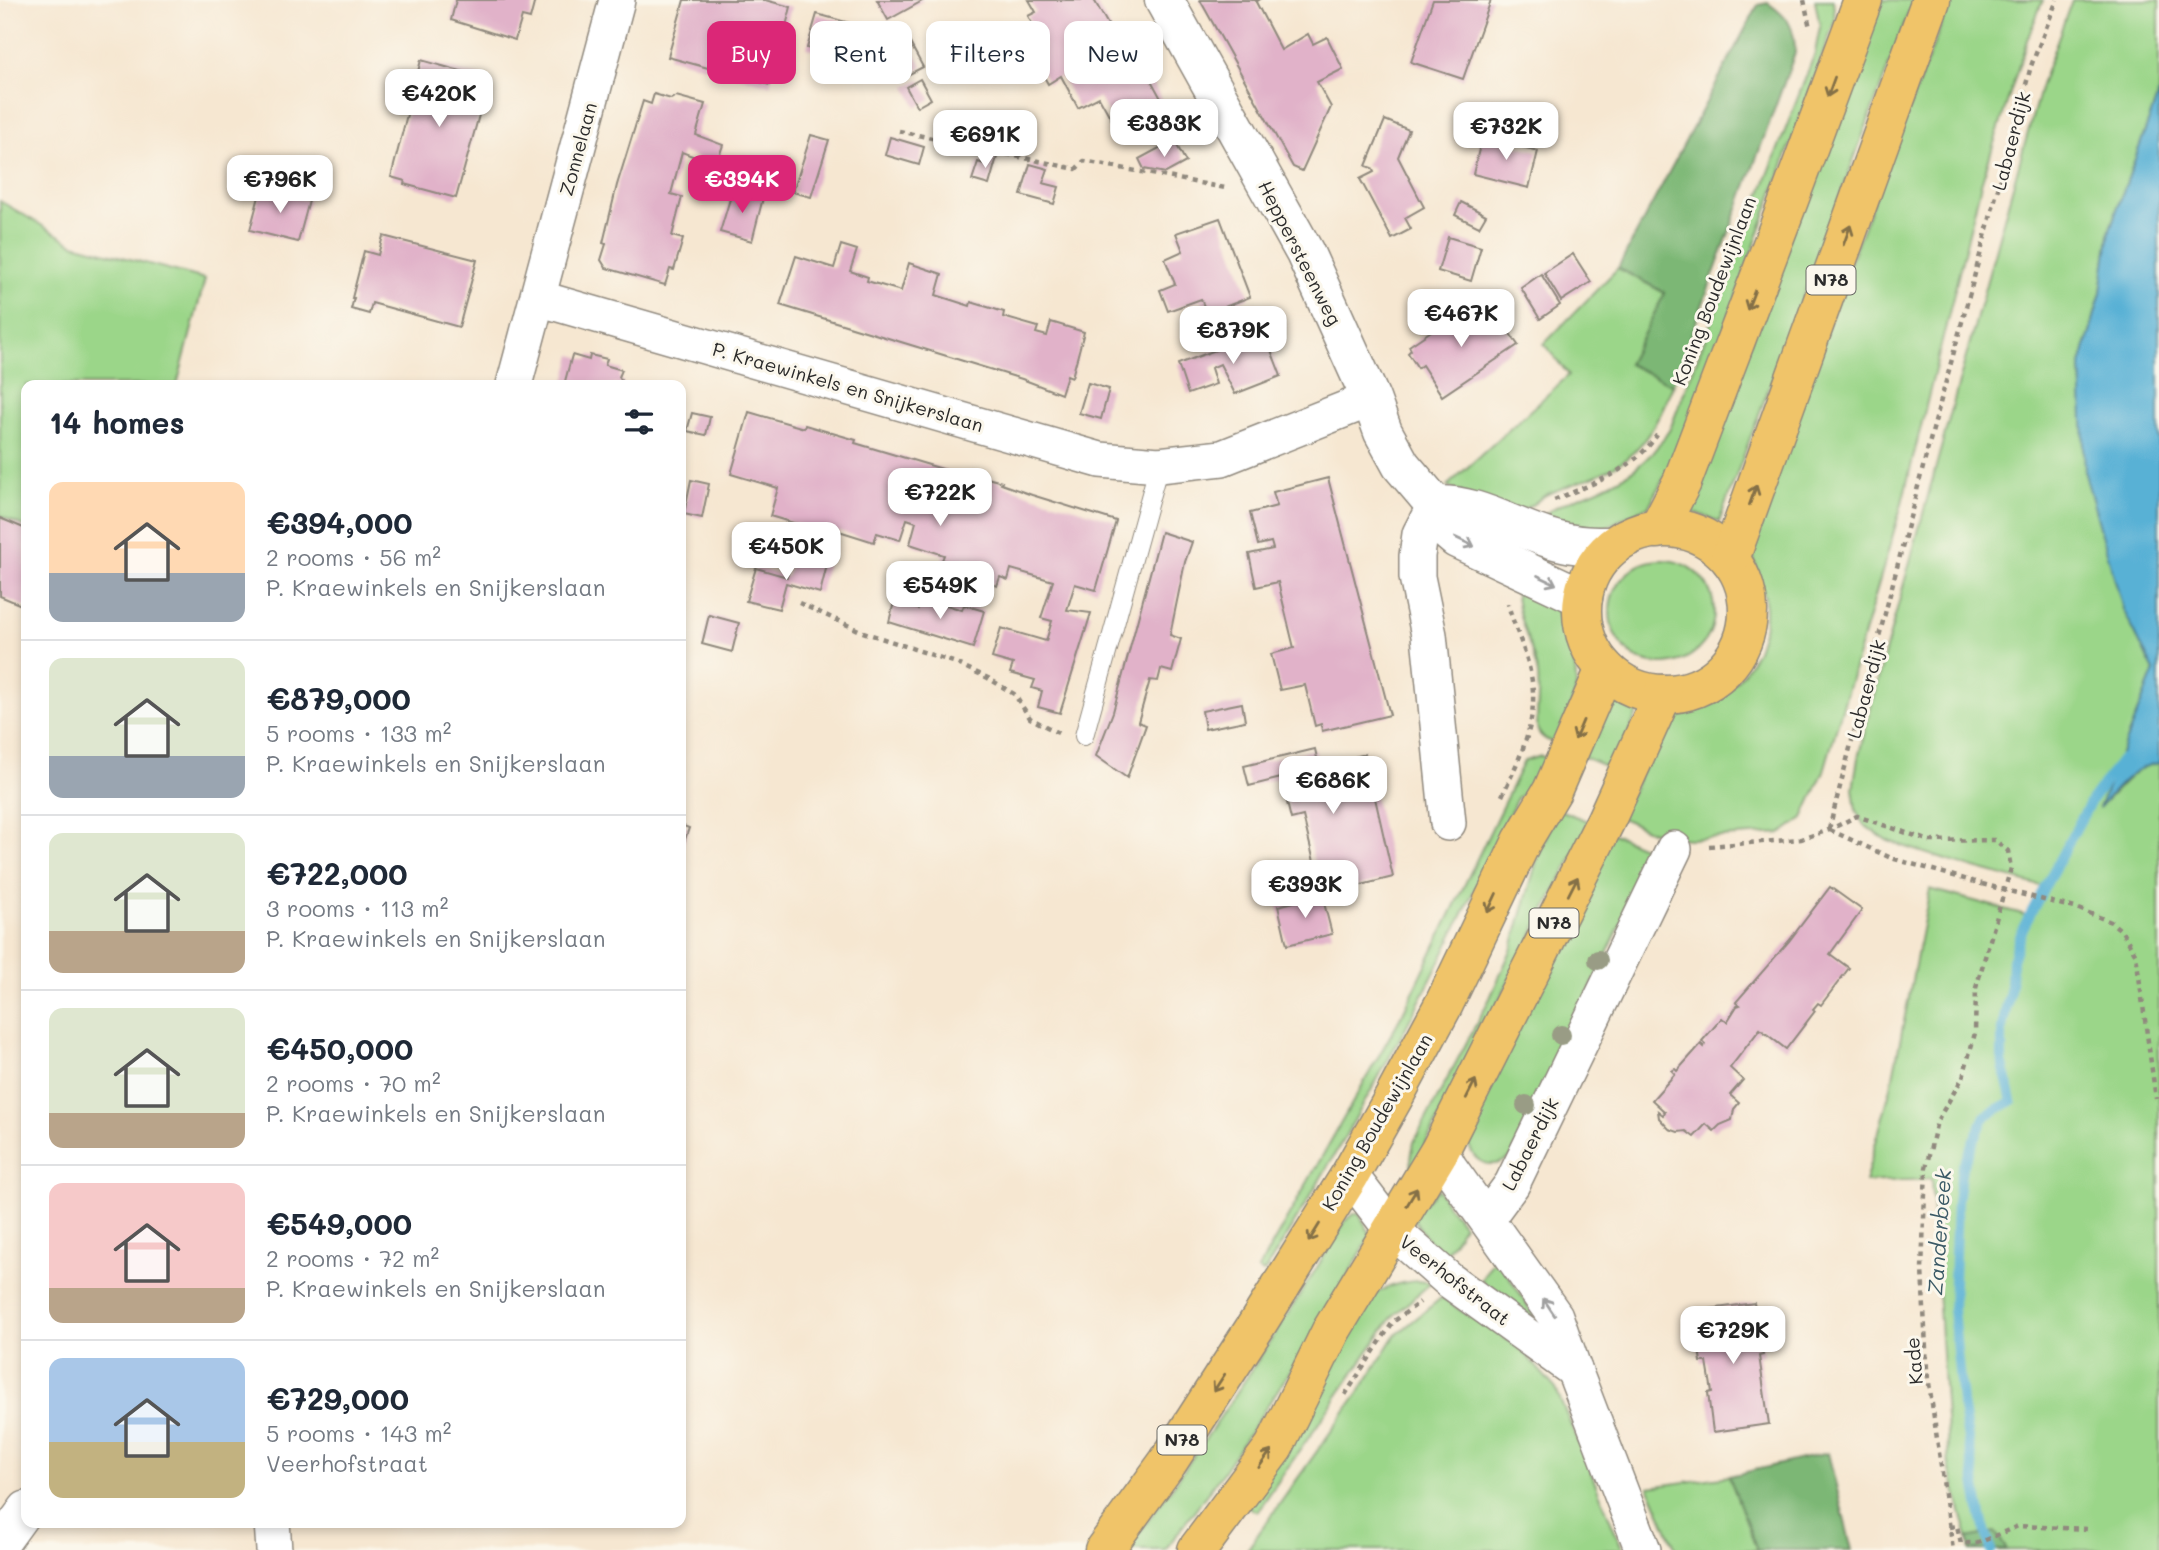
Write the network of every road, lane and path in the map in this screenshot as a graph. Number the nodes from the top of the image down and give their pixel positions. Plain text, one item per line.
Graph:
1 (617, 0) edge
2 (1164, 0) edge
3 (1804, 0) edge
4 (1931, 0) edge
5 (2057, 0) edge
6 (1852, 11) edge
7 (1810, 37) dead end
8 (900, 131) dead end
9 (1273, 197) junction
10 (538, 299) junction
11 (515, 380) edge
12 (1371, 399) junction
13 (1661, 429) dead end
14 (1159, 465) junction
15 (1552, 501) dead end
16 (1435, 505) junction
17 (1658, 529) junction
18 (1613, 547) junction
19 (1730, 559) junction
20 (1507, 597) dead end
21 (1583, 598) junction
22 (799, 603) dead end
23 (1605, 669) junction
24 (1662, 694) junction
25 (1084, 736) joint
26 (1527, 741) dead end
27 (1448, 823) dead end
28 (1829, 830) junction
29 (1674, 849) joint
30 (2156, 1099) dead end
31 (1440, 1150) junction
32 (1350, 1175) junction
33 (1487, 1218) junction
34 (1392, 1230) junction
35 (1574, 1370) junction
36 (21, 1516) edge
37 (1949, 1527) junction
38 (272, 1528) edge
39 (2087, 1529) dead end
40 (0, 1545) edge
41 (274, 1550) edge
42 (1104, 1550) edge
43 (1198, 1550) edge
44 (1643, 1550) edge
45 (1953, 1550) edge

1 - 10 street, Zonnelaan
2 - 9 street, Heppersteenweg
3 - 7 path
19 -> 4 main road, N78
5 - 28 path, Labaerdijk
6 -> 17 main road, Koning Boudewijnlaan
8 - 9 path
9 - 12 street, Heppersteenweg
10 - 11 street, Zonnelaan
10 - 14 street, P. Kraewinkels en Snijkerslaan
12 - 14 street, P. Kraewinkels en Snijkerslaan
12 - 16 street, Heppersteenweg
13 - 15 path
14 - 25 lane
16 - 18 street
16 -> 21 street, Heppersteenweg
16 - 27 street
17 - 18 main road
17 - 19 main road
18 - 21 main road
19 - 24 main road
20 - 26 path
21 - 23 main road
22 - 25 path
23 - 24 main road
23 -> 32 main road, Koning Boudewijnlaan / N78
31 -> 24 main road, N78
28 - 29 path
28 - 30 path, bridge
28 - 37 path, Kade
29 - 33 street, Labaerdijk
31 - 33 street
34 -> 31 main road, N78
32 - 34 street, Veerhofstraat
32 -> 42 main road, Koning Boudewijnlaan / N78
35 -> 33 street
34 - 35 street, Veerhofstraat
43 -> 34 main road, N78
35 - 44 street
36 - 40 street
37 - 39 path
37 - 45 path, Kade
38 - 41 street

